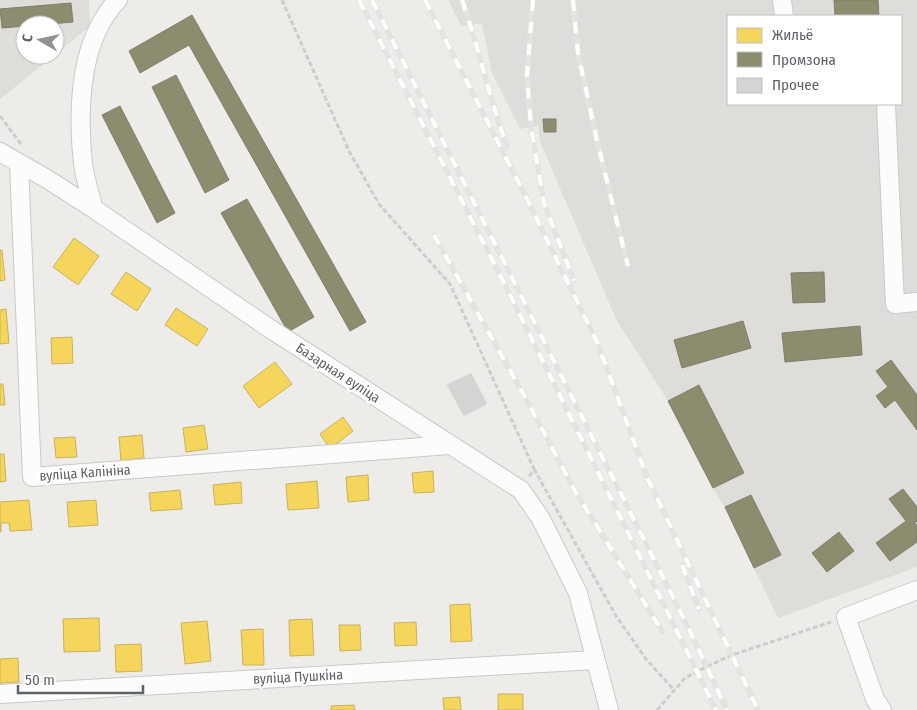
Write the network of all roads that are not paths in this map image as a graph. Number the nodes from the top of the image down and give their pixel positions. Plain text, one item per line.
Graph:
1 (118, 0) edge
2 (782, 0) edge
3 (784, 15) edge
4 (886, 105) edge
5 (0, 152) edge
6 (19, 164) junction
7 (94, 209) junction
8 (917, 302) edge
9 (449, 445) junction
10 (917, 590) edge
11 (595, 660) junction
12 (0, 694) edge
13 (608, 710) edge
14 (882, 710) edge

1 - 7 street
2 - 3 street
4 - 8 street
5 - 6 street, Базарная вуліца
6 - 7 street, Базарная вуліца
6 - 9 street, вуліца Калініна
7 - 9 street, Базарная вуліца
9 - 11 street, Базарная вуліца
10 - 14 street
11 - 12 street, вуліца Пушкіна
11 - 13 street, Базарная вуліца

